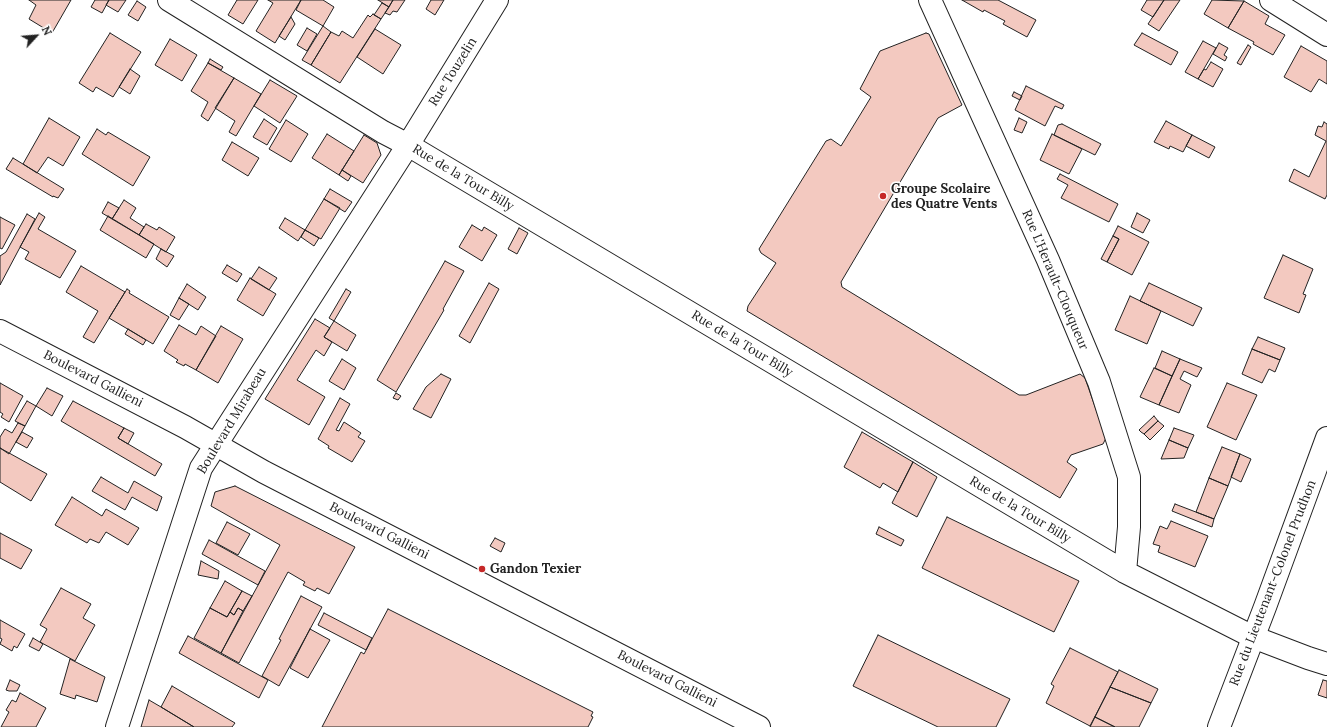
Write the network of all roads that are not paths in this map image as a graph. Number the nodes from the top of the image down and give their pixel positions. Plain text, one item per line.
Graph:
1 (169, 0) edge
2 (497, 0) edge
3 (930, 0) edge
4 (1270, 0) edge
5 (1327, 35) edge
6 (408, 145) junction
7 (0, 331) edge
8 (1327, 438) edge
9 (216, 445) junction
10 (1125, 572) junction
11 (1253, 637) junction
12 (1327, 664) edge
13 (117, 727) edge
14 (759, 727) edge
15 (1219, 727) edge

1 - 6 street, Rue de la Tour Billy
2 - 6 street, Rue Touzelin
3 - 10 street, Rue L'Herault-Clouqueur
4 - 5 street
6 - 9 street, Boulevard Mirabeau
6 - 10 street, Rue de la Tour Billy
7 - 9 street, Boulevard Gallieni
8 - 11 street, Rue du Lieutenant-Colonel Prudhon
9 - 13 street, Boulevard Mirabeau
9 - 14 street, Boulevard Gallieni
10 - 11 street, Rue de la Tour Billy
11 - 12 street, Rue de la Tour Billy
11 - 15 street, Rue du Lieutenant-Colonel Prudhon

